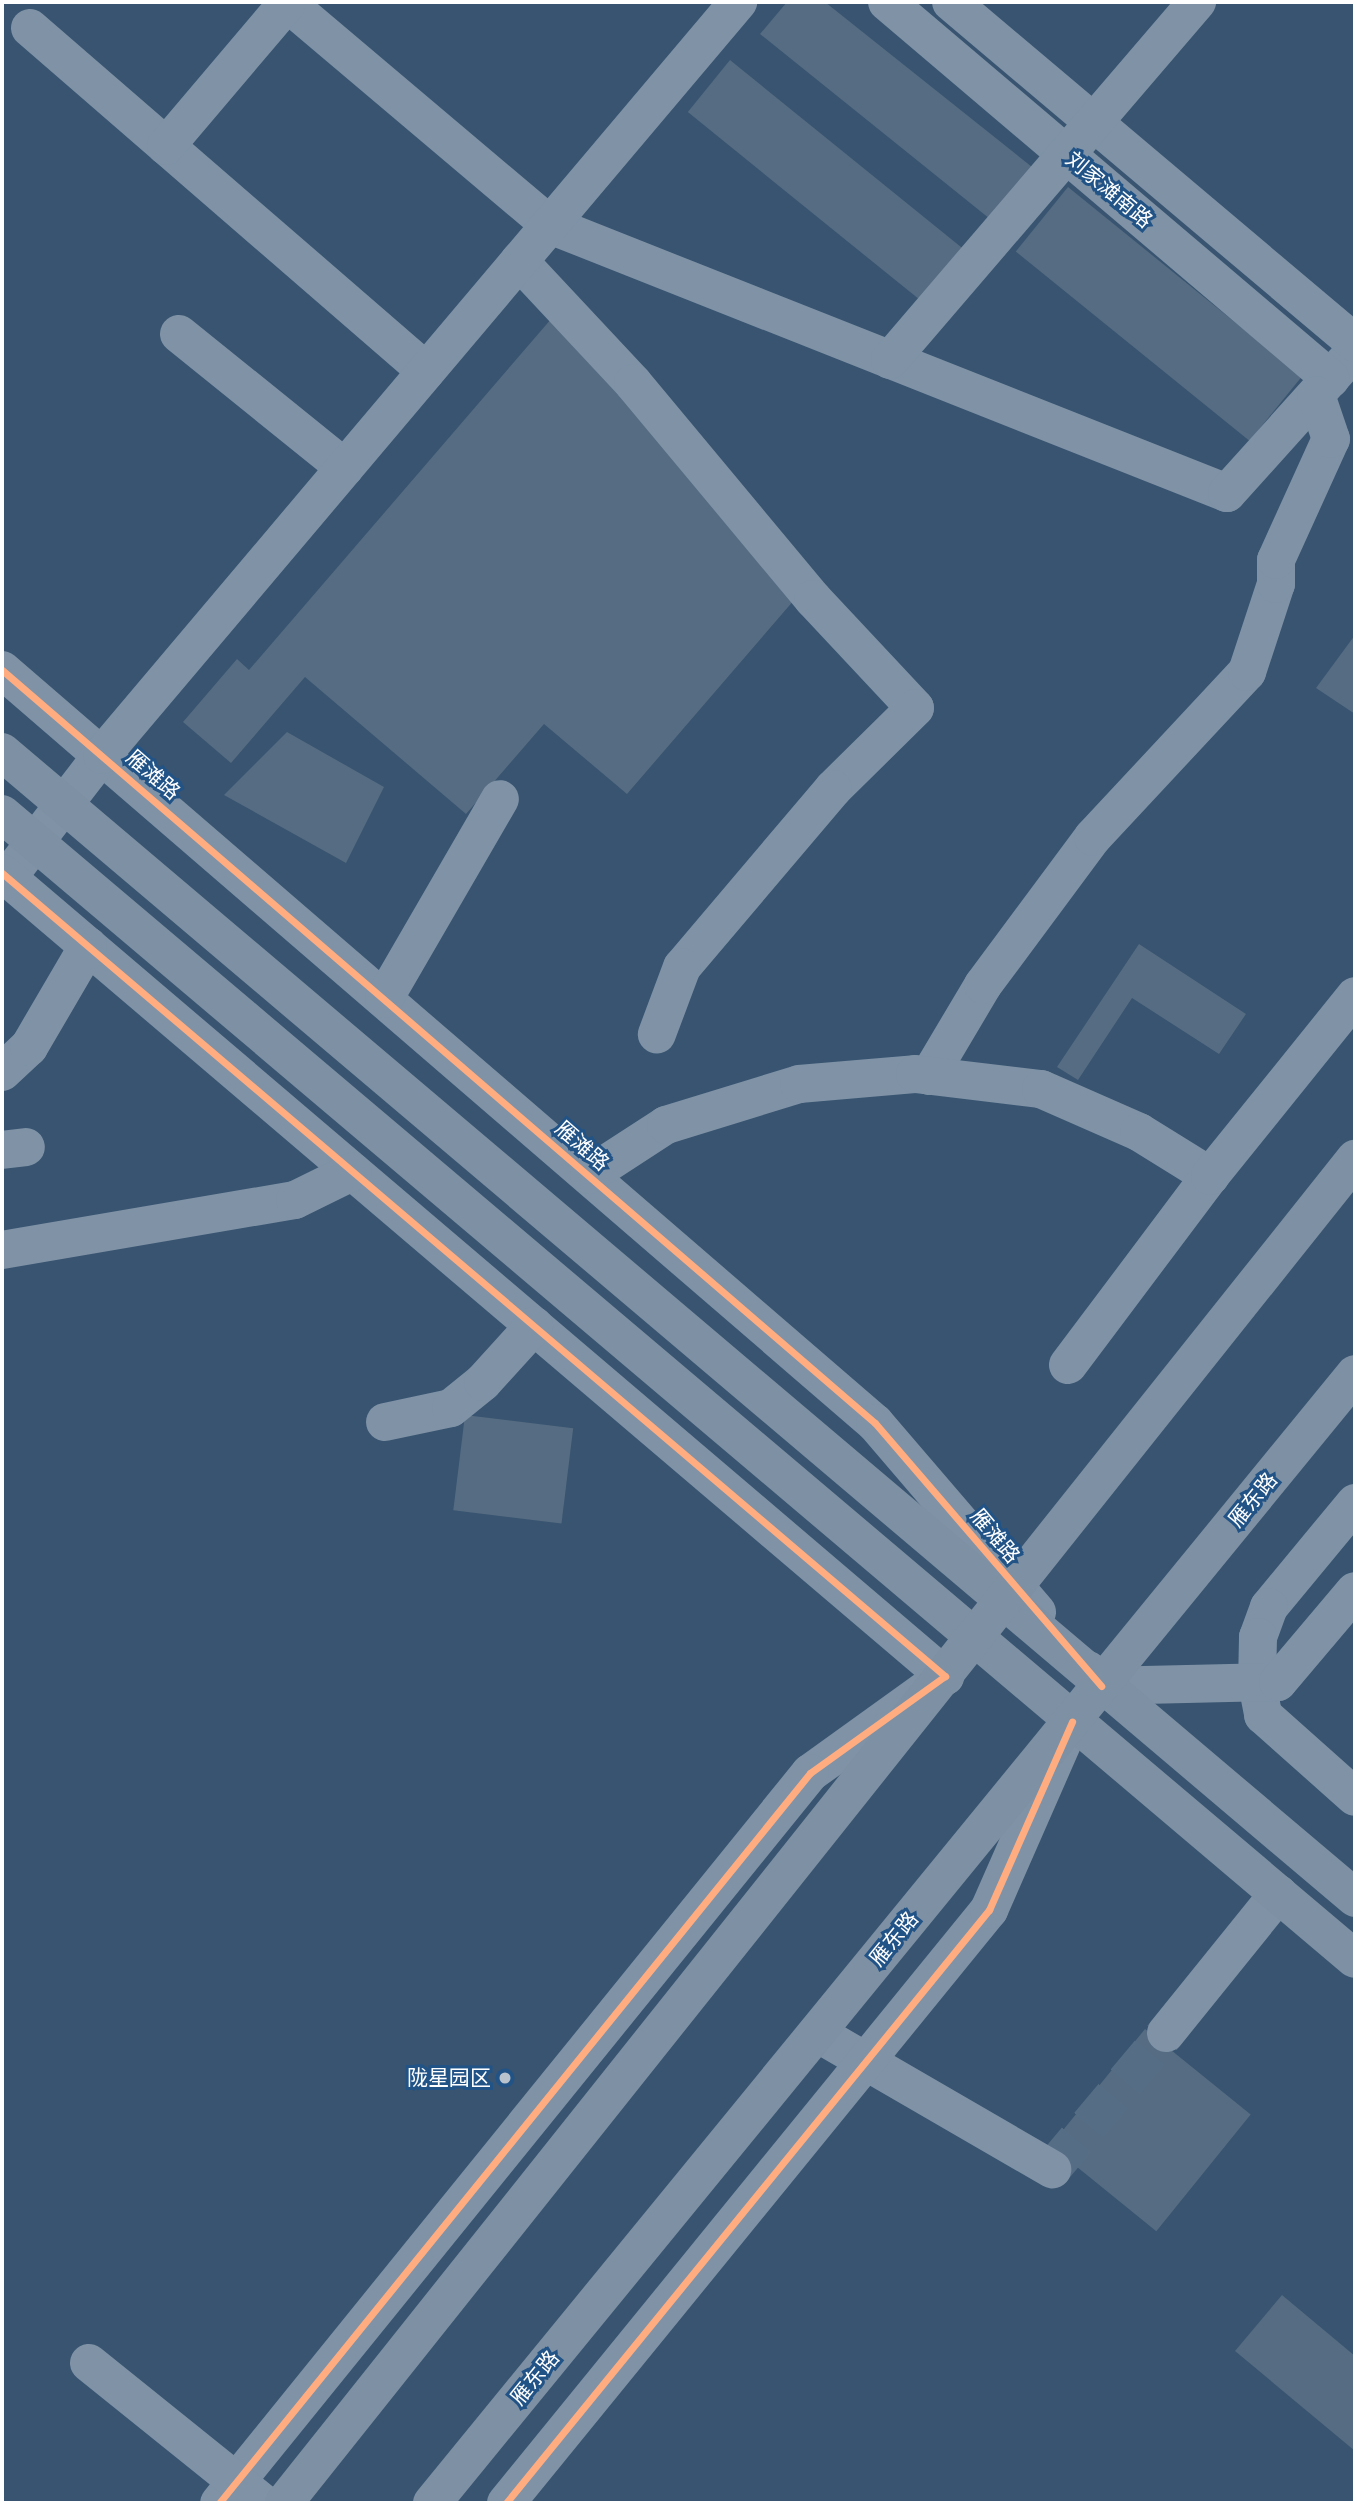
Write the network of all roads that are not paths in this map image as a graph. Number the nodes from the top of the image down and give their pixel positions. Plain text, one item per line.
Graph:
1 (287, 2) edge
2 (738, 2) edge
3 (887, 2) edge
4 (951, 2) edge
5 (1197, 2) edge
6 (30, 28) dead end
7 (1094, 122) junction
8 (166, 146) junction
9 (1067, 154) junction
10 (550, 225) junction
11 (519, 261) junction
12 (179, 334) dead end
13 (1355, 343) edge
14 (890, 360) junction
15 (426, 371) junction
16 (1334, 375) edge
17 (345, 468) junction
18 (2, 670) edge
19 (2, 752) edge
20 (102, 755) junction
21 (500, 799) dead end
22 (64, 804) junction
23 (2, 814) edge
24 (35, 842) junction
25 (5, 875) edge
26 (88, 946) junction
27 (1355, 996) edge
28 (384, 999) junction
29 (657, 1034) dead end
30 (2, 1072) edge
31 (929, 1076) junction
32 (1355, 1159) edge
33 (352, 1172) junction
34 (589, 1175) junction
35 (1210, 1176) junction
36 (2, 1250) edge
37 (534, 1326) junction
38 (1068, 1365) dead end
39 (1355, 1374) edge
40 (385, 1422) dead end
41 (1355, 1503) edge
42 (1355, 1591) edge
43 (1010, 1596) junction
44 (973, 1640) junction
45 (945, 1676) junction
46 (1258, 1682) junction
47 (1101, 1686) junction
48 (1072, 1722) junction
49 (1355, 1797) edge
50 (1278, 1894) junction
51 (1355, 1898) edge
52 (1355, 1959) edge
53 (817, 2033) junction
54 (1166, 2033) tunnel mouth
55 (868, 2063) junction
56 (1052, 2169) dead end
57 (89, 2363) dead end
58 (240, 2496) edge
59 (284, 2503) edge
60 (432, 2503) edge
61 (506, 2503) edge

1 - 8 street
1 - 10 street
2 - 10 street
3 - 9 street, 刘家滩南路
4 - 7 street
5 - 7 street
6 - 8 street
7 - 9 street
7 - 13 street
8 - 15 street
9 - 14 street
9 - 16 street, 刘家滩南路
10 - 11 street
10 - 14 street
11 - 15 street
11 - 29 street
12 - 17 street
14 - 16 street
15 - 17 street
16 - 31 street
17 - 20 street
18 - 20 street, 雁滩路
19 - 22 main road, 雁滩路
20 - 22 street
20 - 28 street, 雁滩路
21 - 28 street
22 - 24 street
22 - 43 main road, 雁滩路
23 - 24 main road
24 - 25 street
24 - 44 main road
25 - 26 street
26 - 30 street
26 - 33 street
27 - 35 street
28 - 34 street, 雁滩路
31 - 34 street
31 - 35 street
32 - 43 main road
33 - 36 street
33 - 37 street
34 - 43 street, 雁滩路
35 - 38 street
37 - 40 street
37 - 45 street
39 - 47 main road, 雁东路
41 - 46 street
42 - 46 street
43 - 44 main road
43 - 47 main road, 雁滩路
44 - 45 main road
44 - 48 main road
45 - 58 street
45 - 59 main road
46 - 47 street
46 - 49 street
47 - 48 main road, 雁东路
47 - 51 main road, 雁滩路
48 - 50 main road
48 - 53 main road, 雁东路
48 - 55 street
50 - 52 main road
50 - 54 street
53 - 55 street
53 - 60 main road, 雁东路
55 - 56 street
55 - 61 street
57 - 58 street

